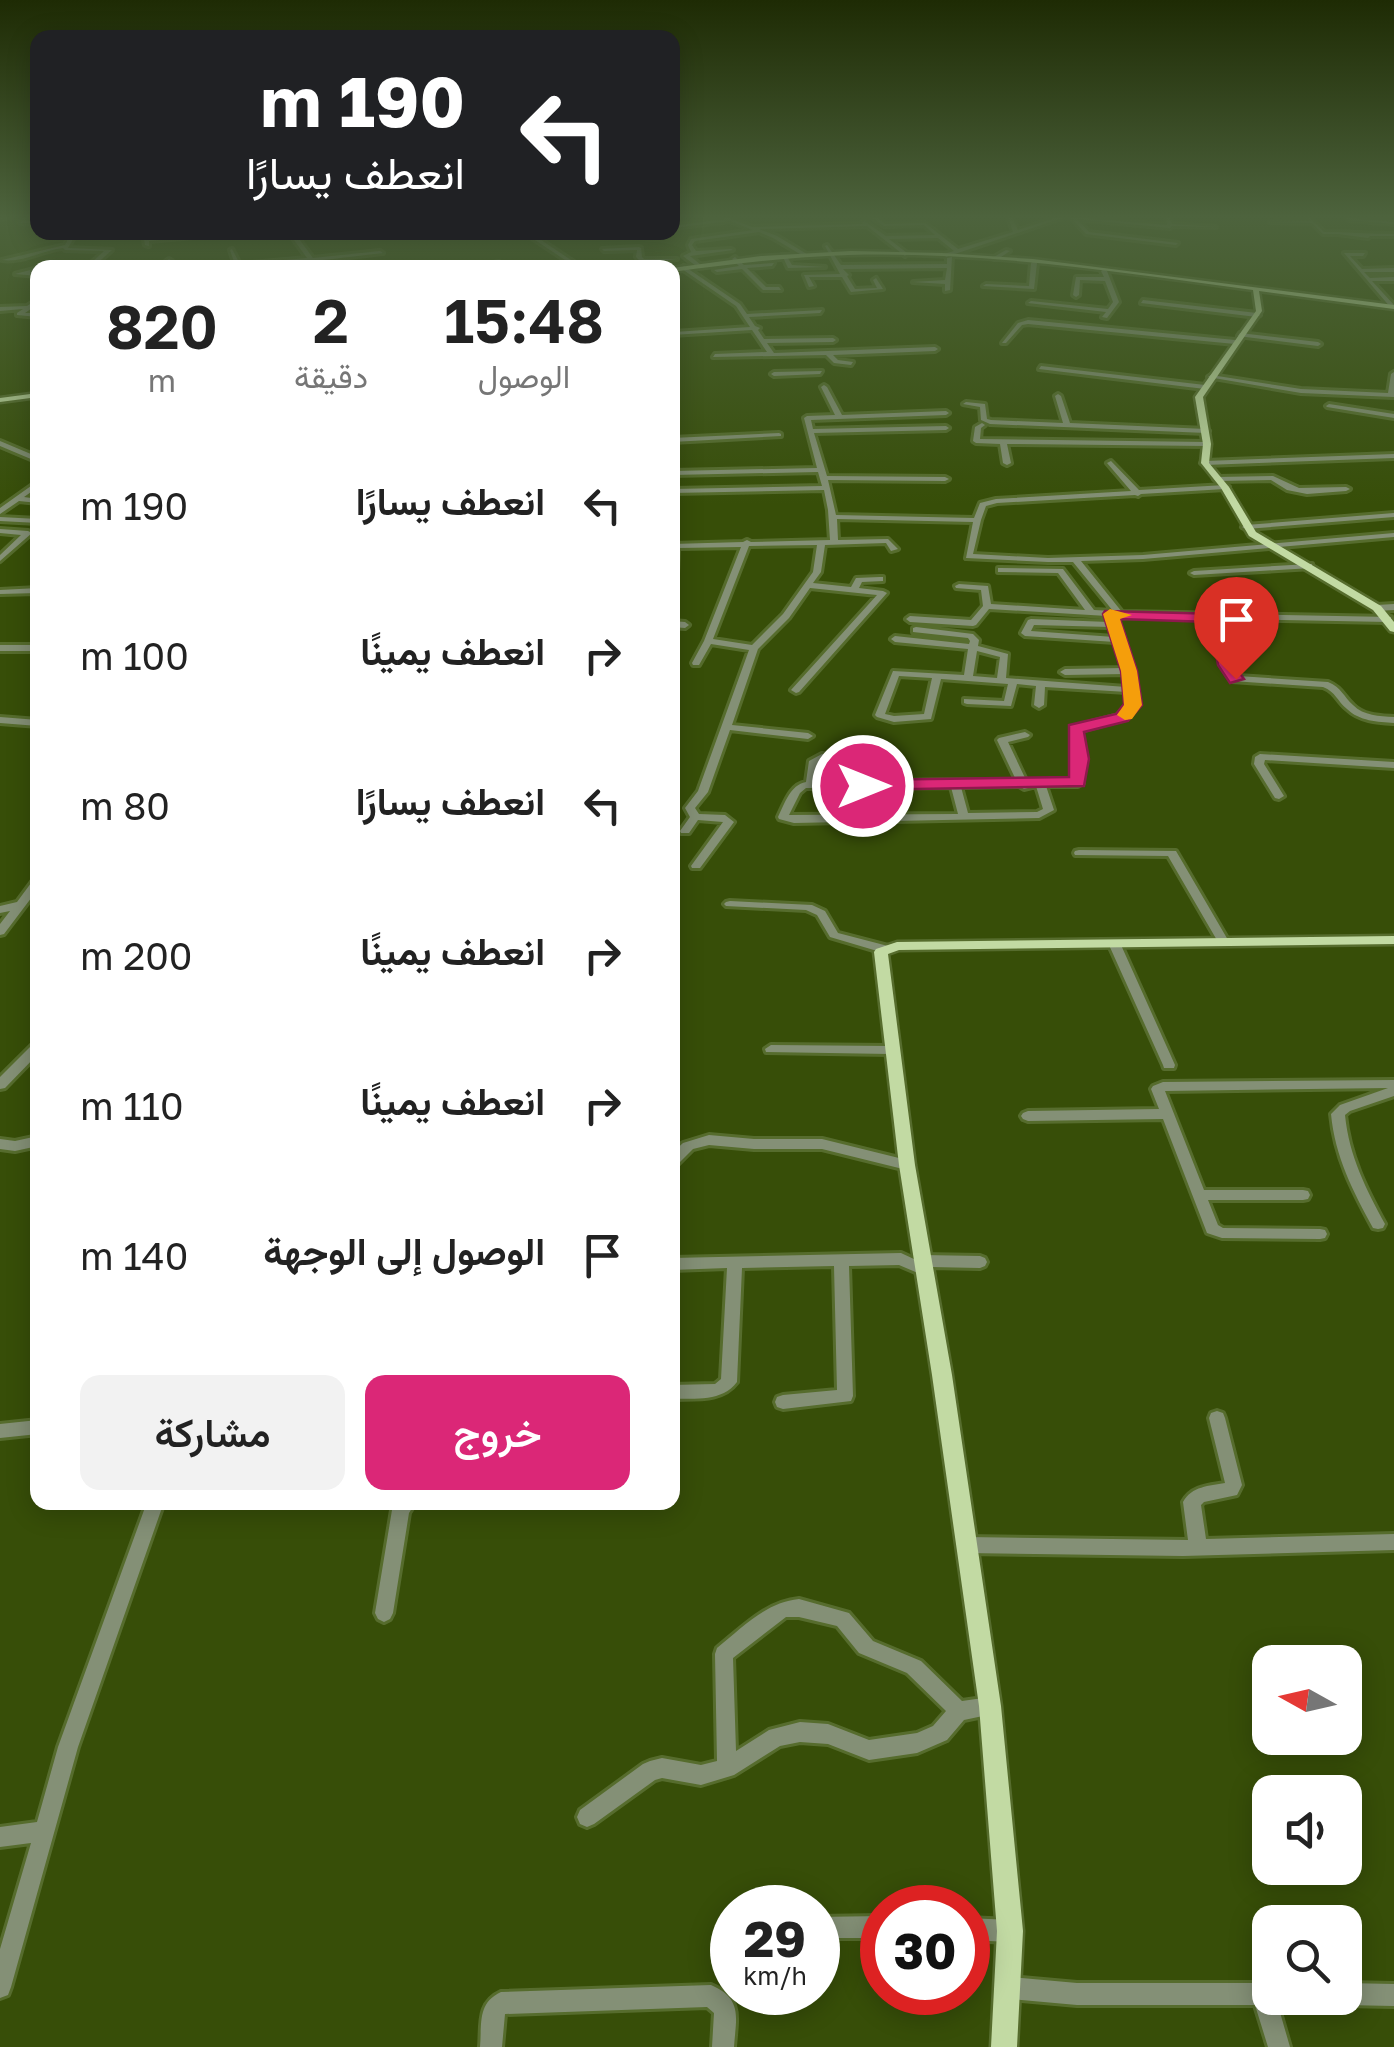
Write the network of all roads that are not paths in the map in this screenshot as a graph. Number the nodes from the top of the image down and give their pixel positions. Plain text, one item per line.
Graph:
1 (745, 313) edge
2 (807, 313) edge
3 (1024, 313) edge
4 (1056, 313) edge
5 (1108, 313) edge
6 (1248, 313) edge
7 (1257, 314) joint
8 (748, 315) junction
9 (1052, 318) junction
10 (1101, 323) junction
11 (1065, 326) junction
12 (757, 328) junction
13 (680, 334) edge
14 (1060, 334) dead end
15 (1238, 338) junction
16 (833, 340) dead end
17 (764, 341) junction
18 (1004, 342) dead end
19 (1318, 344) dead end
20 (934, 348) dead end
21 (828, 353) junction
22 (772, 354) junction
23 (809, 354) junction
24 (714, 356) dead end
25 (851, 362) dead end
26 (1041, 368) dead end
27 (774, 374) dead end
28 (1394, 374) edge
29 (1211, 377) junction
30 (823, 380) junction
31 (1205, 386) junction
32 (1390, 394) edge
33 (1058, 396) dead end
34 (30, 397) edge
35 (0, 400) edge
36 (966, 404) dead end
37 (1394, 404) edge
38 (1328, 406) dead end
39 (946, 413) dead end
40 (839, 416) junction
41 (1394, 416) edge
42 (982, 425) dead end
43 (1066, 426) junction
44 (946, 428) dead end
45 (810, 431) junction
46 (1206, 431) junction
47 (778, 435) dead end
48 (680, 440) edge
49 (1003, 442) junction
50 (0, 443) edge
51 (1207, 444) junction
52 (30, 456) edge
53 (1394, 456) edge
54 (1204, 462) junction
55 (1007, 463) dead end
56 (1111, 463) dead end
57 (680, 473) edge
58 (826, 474) junction
59 (945, 478) dead end
60 (1222, 483) junction
61 (824, 488) junction
62 (30, 489) edge
63 (1346, 489) dead end
64 (680, 491) edge
65 (1138, 494) junction
66 (16, 499) junction
67 (30, 500) edge
68 (1394, 515) edge
69 (0, 516) edge
70 (833, 517) junction
71 (30, 520) edge
72 (977, 520) junction
73 (1246, 527) junction
74 (0, 530) edge
75 (1394, 535) edge
76 (747, 542) junction
77 (821, 542) junction
78 (834, 542) junction
79 (680, 546) edge
80 (1270, 546) junction
81 (894, 549) dead end
82 (0, 559) edge
83 (1076, 560) junction
84 (1309, 566) junction
85 (1001, 570) dead end
86 (1194, 572) dead end
87 (880, 579) dead end
88 (808, 585) junction
89 (959, 586) dead end
90 (30, 590) edge
91 (854, 590) junction
92 (0, 592) edge
93 (987, 606) junction
94 (1394, 607) edge
95 (1377, 608) junction
96 (1091, 612) junction
97 (1217, 617) junction
98 (1115, 618) junction
99 (910, 619) dead end
100 (1391, 624) edge
101 (680, 625) edge
102 (685, 625) dead end
103 (916, 630) dead end
104 (896, 639) dead end
105 (1120, 640) junction
106 (708, 641) junction
107 (973, 647) junction
108 (0, 648) edge
109 (30, 648) edge
110 (754, 648) junction
111 (696, 663) dead end
112 (1129, 671) junction
113 (1064, 672) dead end
114 (938, 676) junction
115 (968, 679) junction
116 (1007, 682) junction
117 (1040, 684) junction
118 (796, 690) dead end
119 (1132, 690) junction
120 (967, 701) dead end
121 (1039, 705) dead end
122 (0, 720) edge
123 (1394, 720) edge
124 (30, 722) edge
125 (726, 727) junction
126 (1025, 735) dead end
127 (808, 736) dead end
128 (1394, 765) edge
129 (811, 786) junction
130 (863, 786) junction
131 (956, 786) junction
132 (1024, 786) junction
133 (1041, 786) junction
134 (1278, 796) dead end
135 (783, 815) junction
136 (695, 816) junction
137 (964, 817) junction
138 (774, 828) dead end
139 (685, 831) dead end
140 (1079, 853) dead end
141 (696, 866) dead end
142 (30, 892) edge
143 (21, 904) junction
144 (730, 904) dead end
145 (0, 910) edge
146 (0, 932) edge
147 (1222, 940) junction
148 (1394, 940) edge
149 (1114, 945) junction
150 (884, 949) junction
151 (770, 1049) dead end
152 (890, 1050) junction
153 (30, 1054) edge
154 (1169, 1065) dead end
155 (0, 1085) edge
156 (1394, 1087) edge
157 (1166, 1114) junction
158 (1028, 1116) dead end
159 (30, 1143) edge
160 (0, 1144) edge
161 (680, 1154) edge
162 (907, 1164) junction
163 (1302, 1194) dead end
164 (1200, 1195) junction
165 (1378, 1224) dead end
166 (1320, 1234) dead end
167 (923, 1257) junction
168 (901, 1259) junction
169 (840, 1261) junction
170 (980, 1262) dead end
171 (680, 1264) edge
172 (735, 1264) junction
173 (680, 1392) edge
174 (784, 1402) dead end
175 (1218, 1418) dead end
176 (30, 1428) edge
177 (0, 1431) edge
178 (153, 1510) edge
179 (402, 1510) edge
180 (1394, 1542) edge
181 (966, 1544) junction
182 (1198, 1547) junction
183 (384, 1613) dead end
184 (990, 1706) junction
185 (960, 1711) junction
186 (727, 1768) junction
187 (587, 1818) dead end
188 (43, 1831) junction
189 (0, 1837) edge
190 (990, 1931) edge
191 (1010, 1932) junction
192 (0, 1988) edge
193 (1010, 1988) junction
194 (1252, 1994) edge
195 (1362, 1994) edge
196 (1394, 1995) edge
197 (1271, 2015) edge
198 (490, 2047) edge
199 (723, 2047) edge
200 (1004, 2047) edge
201 (1279, 2047) edge

1 - 8 street
2 - 8 street
3 - 9 street
4 - 9 street
5 - 10 street
6 - 7 street
7 - 15 main road
8 - 12 street
9 - 10 street
10 - 15 street
11 - 14 street
11 - 15 street
11 - 18 street
12 - 13 street
12 - 17 street
15 - 19 street
15 - 29 main road
16 - 17 street
17 - 22 street
20 - 21 street
21 - 23 street
21 - 25 street
22 - 23 street
22 - 24 street
23 - 30 street
26 - 31 street
27 - 30 street
28 - 32 street
29 - 31 main road
29 - 32 street
30 - 40 street
31 - 46 main road
32 - 37 street
33 - 43 street
34 - 35 main road
36 - 43 street
38 - 41 street
39 - 40 street
40 - 45 street
42 - 49 street
43 - 46 street
44 - 45 street
45 - 58 street
46 - 51 main road
47 - 48 street
49 - 51 street
49 - 55 street
50 - 52 street
51 - 54 main road
53 - 54 street
54 - 60 main road
56 - 65 street
57 - 58 street
58 - 59 street
58 - 61 street
60 - 63 street
60 - 65 street
60 - 73 main road
61 - 64 street
61 - 70 street
62 - 66 street
65 - 72 street
66 - 67 street
66 - 69 street
68 - 73 street
69 - 71 street
70 - 72 street
70 - 78 street
72 - 83 street
73 - 80 main road
74 - 82 street
75 - 80 street
76 - 77 street
76 - 79 street
76 - 106 street
77 - 78 street
77 - 88 street
78 - 81 street
80 - 83 street
80 - 84 main road
83 - 98 street
84 - 86 street
84 - 95 main road
85 - 96 street
87 - 91 street
88 - 91 street
88 - 110 street
89 - 93 street
90 - 92 street
91 - 118 street
93 - 96 street
93 - 99 street
94 - 95 street
95 - 100 main road
96 - 98 street
97 - 98 street
97 - 100 street
97 - 123 street
98 - 105 street
98 - 105 street
101 - 102 street
103 - 107 street
104 - 107 street
105 - 112 street
106 - 110 street
106 - 111 street
107 - 115 street
107 - 116 street
108 - 109 street
110 - 125 street
112 - 113 street
112 - 119 street
114 - 114 street
114 - 115 street
115 - 116 street
116 - 117 street
116 - 120 street
117 - 119 street
117 - 121 street
119 - 133 street
122 - 124 street
125 - 127 street
125 - 136 street
126 - 132 street
128 - 134 street
129 - 130 street
129 - 130 street
129 - 135 street
130 - 131 street
131 - 132 street
131 - 137 street
132 - 133 street
133 - 137 street
135 - 137 street
135 - 138 street
136 - 139 street
136 - 141 street
140 - 147 street
142 - 143 street
143 - 145 street
143 - 146 street
144 - 150 street
147 - 148 main road
147 - 149 main road
149 - 150 main road
149 - 154 street
150 - 152 main road
151 - 152 street
152 - 162 main road
153 - 155 street
156 - 157 street
156 - 165 street
157 - 158 street
157 - 164 street
159 - 160 street
161 - 162 street
162 - 167 main road
163 - 164 street
164 - 166 street
167 - 168 street
167 - 168 street
167 - 170 street
167 - 181 main road
168 - 169 street
169 - 172 street
169 - 174 street
171 - 172 street
172 - 173 street
175 - 182 street
176 - 177 street
178 - 188 street
179 - 183 street
180 - 182 street
181 - 182 street
181 - 184 main road
184 - 185 street
184 - 191 main road
185 - 186 street
185 - 186 street
186 - 187 street
188 - 189 street
188 - 192 street
190 - 191 street
191 - 193 main road
193 - 194 street
193 - 200 main road
195 - 196 street
197 - 201 street
198 - 199 street

